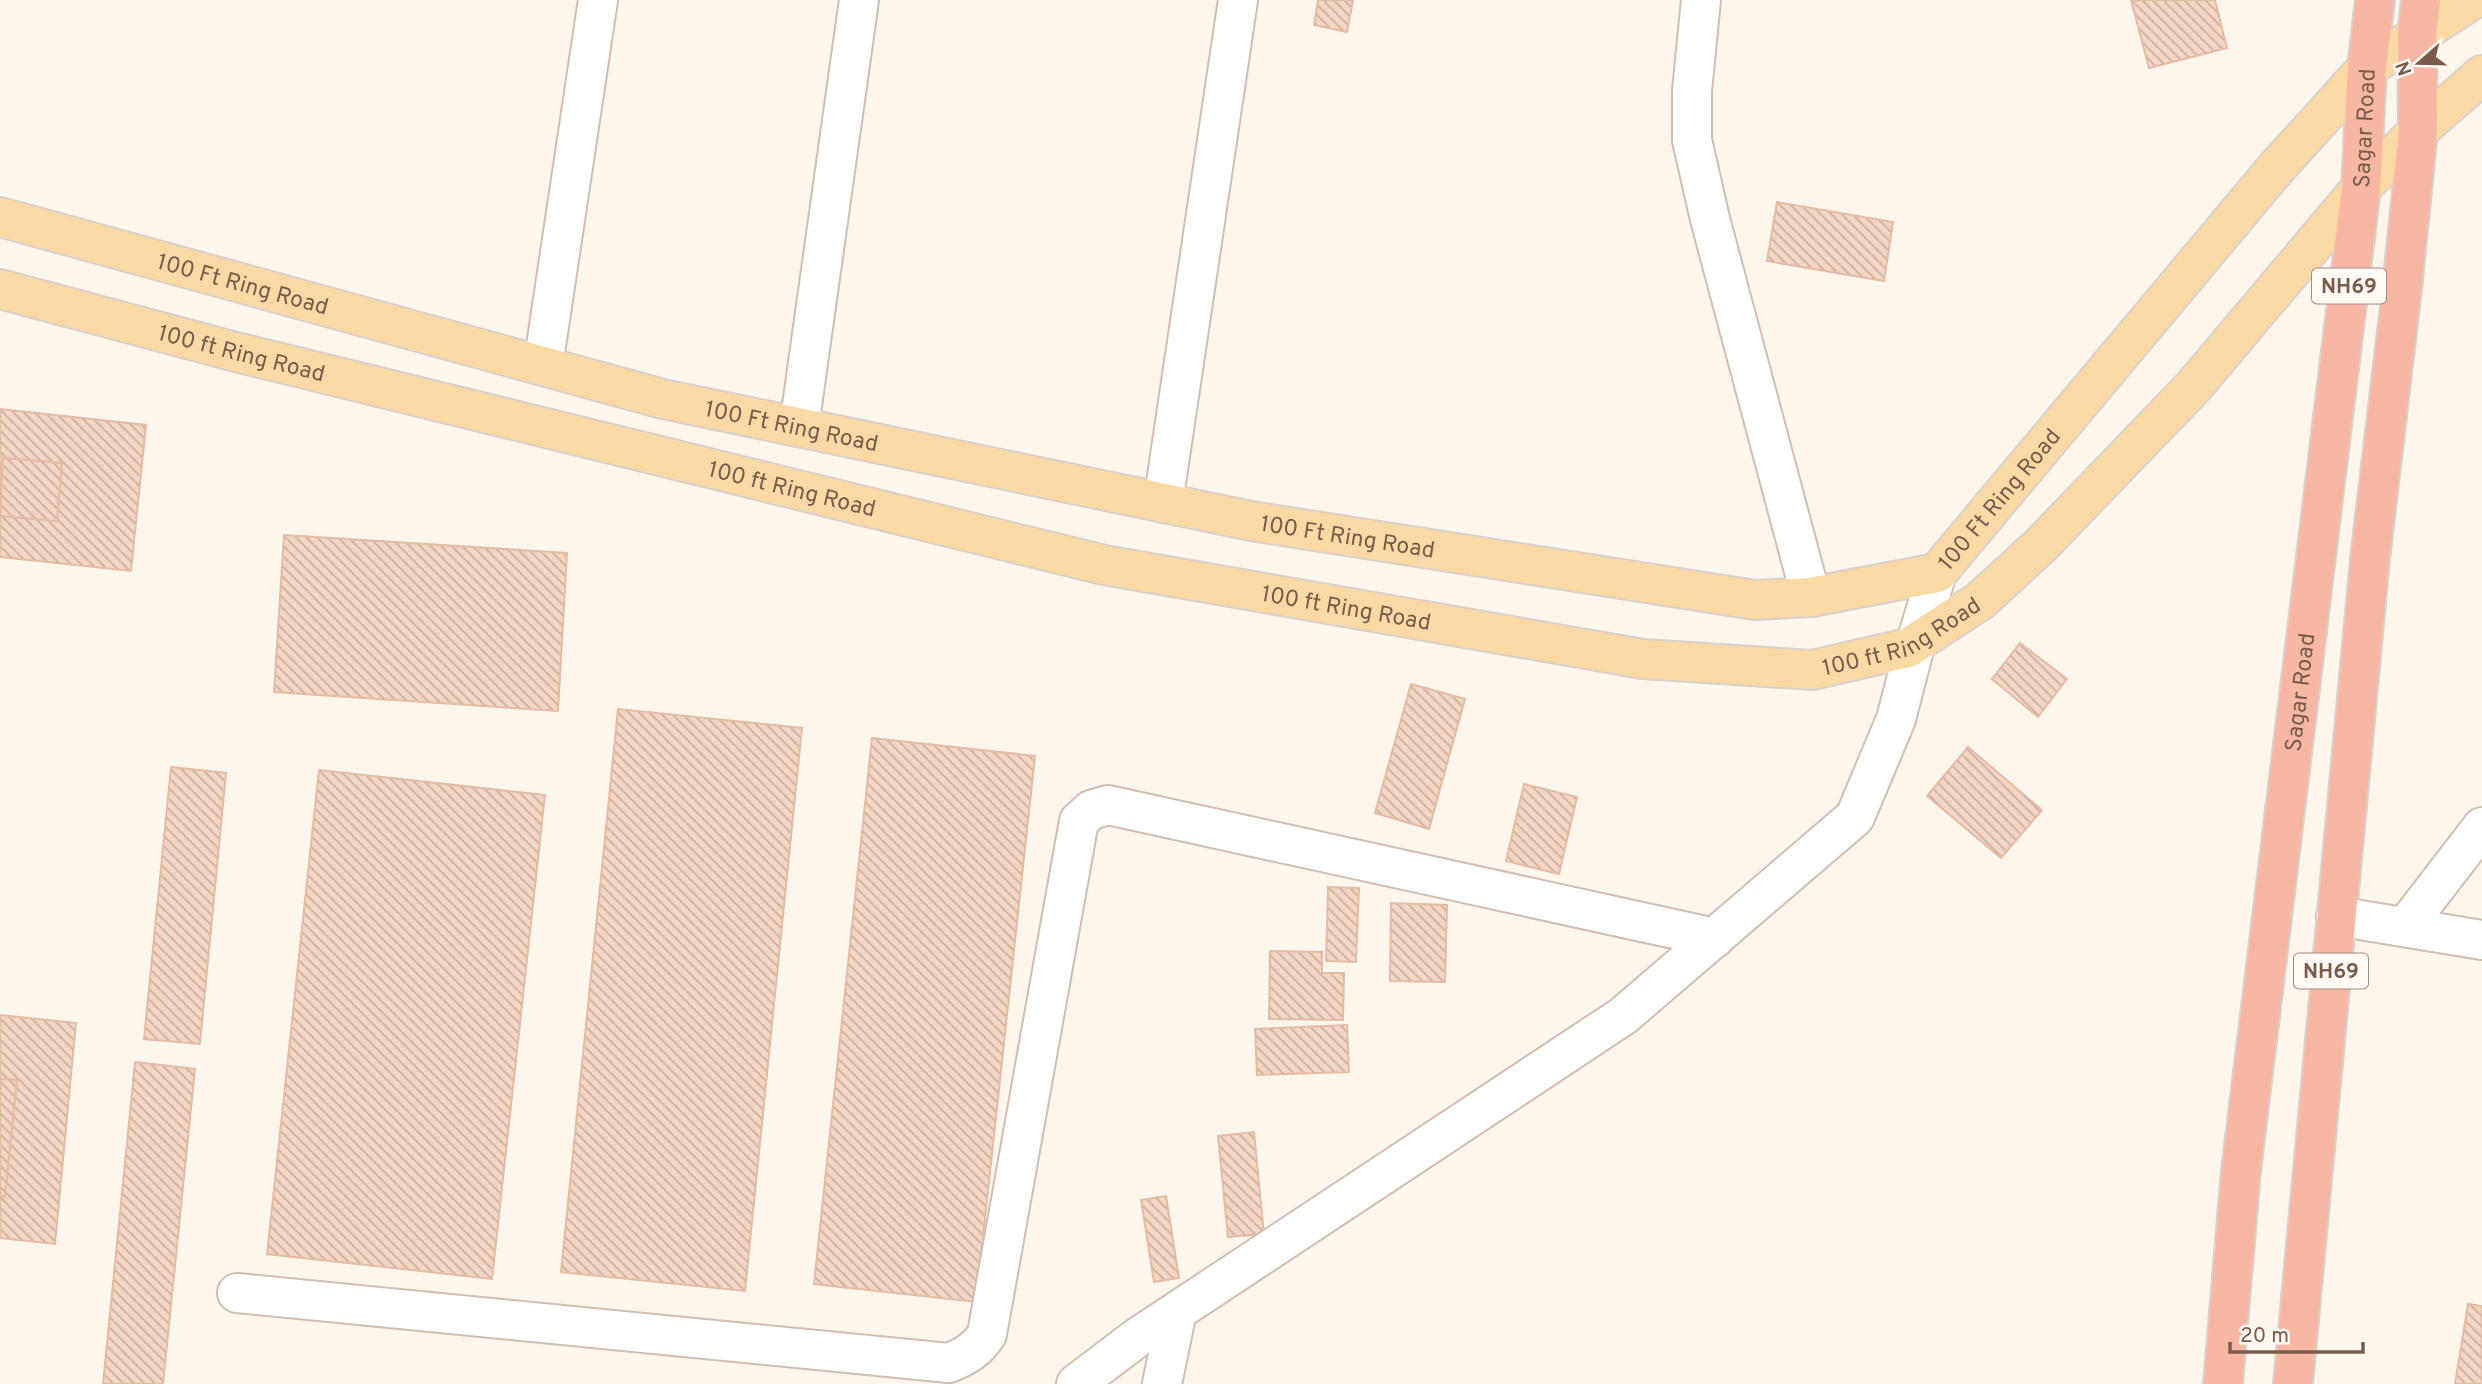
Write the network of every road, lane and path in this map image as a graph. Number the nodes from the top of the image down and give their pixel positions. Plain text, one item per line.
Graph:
1 (598, 0) edge
2 (859, 0) edge
3 (1238, 0) edge
4 (1701, 0) edge
5 (2375, 0) edge
6 (2472, 0) edge
7 (2419, 18) edge
8 (2367, 68) junction
9 (2482, 75) edge
10 (2418, 131) junction
11 (2361, 187) junction
12 (0, 217) edge
13 (0, 289) edge
14 (543, 366) junction
15 (799, 427) junction
16 (1163, 503) junction
17 (1937, 573) junction
18 (1811, 597) junction
19 (1916, 642) junction
20 (2482, 827) edge
21 (2336, 916) junction
22 (2405, 927) junction
23 (1715, 938) junction
24 (2482, 940) edge
25 (237, 1293) dead end
26 (1177, 1311) junction
27 (1076, 1384) edge
28 (1162, 1384) edge
29 (2223, 1384) edge
30 (2294, 1384) edge

1 - 14 street
2 - 15 street
3 - 16 street
4 - 18 street
5 - 8 highway, Sagar Road / NH69
6 - 7 main road, 100 Ft Ring Road
7 - 8 main road, 100 Ft Ring Road
7 - 10 highway, NH69
8 - 11 highway, Sagar Road / NH69
8 - 17 main road, 100 Ft Ring Road
9 - 10 main road, 100 ft Ring Road
10 - 11 main road, 100 ft Ring Road
10 - 21 highway, NH69
11 - 19 main road, 100 ft Ring Road
11 - 29 highway, Sagar Road / NH69
12 - 14 main road, 100 Ft Ring Road
13 - 19 main road, 100 ft Ring Road
14 - 15 main road, 100 Ft Ring Road
15 - 16 main road, 100 Ft Ring Road
16 - 18 main road, 100 Ft Ring Road
17 - 18 main road, 100 Ft Ring Road
17 - 19 street
19 - 23 street
20 - 22 street
21 - 22 street
21 - 30 highway, NH69
22 - 24 street
23 - 25 street
23 - 26 street
26 - 27 street
26 - 28 street

